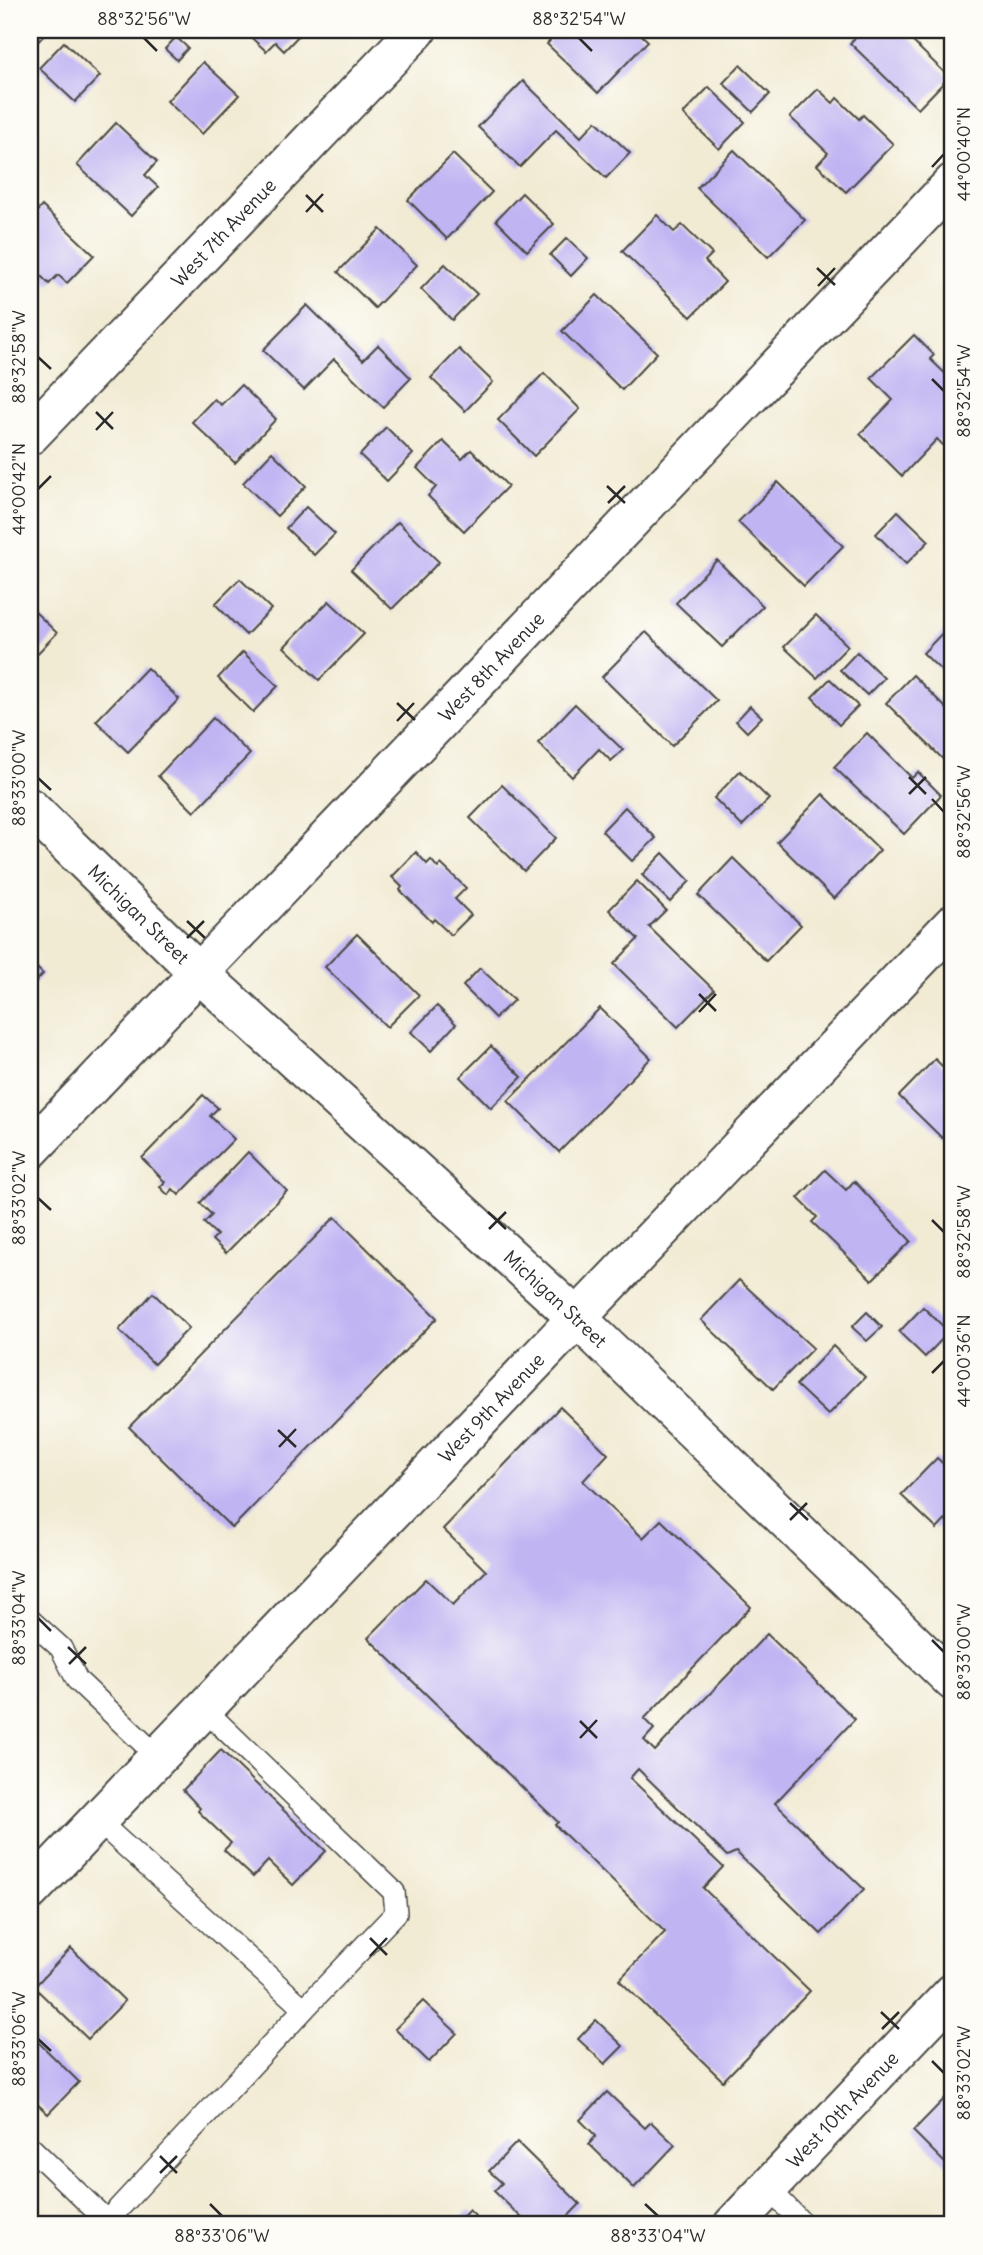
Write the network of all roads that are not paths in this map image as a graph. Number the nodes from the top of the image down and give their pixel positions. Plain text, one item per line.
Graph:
1 (417, 30) edge
2 (953, 183) edge
3 (30, 435) edge
4 (30, 808) edge
5 (953, 924) edge
6 (198, 972) junction
7 (30, 1150) edge
8 (577, 1318) junction
9 (30, 1620) edge
10 (953, 1681) edge
11 (204, 1709) junction
12 (158, 1757) junction
13 (97, 1820) junction
14 (30, 1891) edge
15 (953, 1993) edge
16 (304, 2009) junction
17 (30, 2147) edge
18 (768, 2188) junction
19 (109, 2223) edge
20 (733, 2225) edge
21 (804, 2225) edge

1 - 3 street, West 7th Avenue
2 - 6 street, West 8th Avenue
4 - 6 street, Michigan Street
5 - 8 street, West 9th Avenue
6 - 7 street, West 8th Avenue
6 - 8 street, Michigan Street
8 - 10 street, Michigan Street
8 - 11 street, West 9th Avenue
9 - 12 lane
11 - 12 street, West 9th Avenue
11 - 16 lane
12 - 13 street, West 9th Avenue
13 - 14 street, West 9th Avenue
13 - 16 lane
15 - 18 street, West 10th Avenue
16 - 19 lane
17 - 19 lane
18 - 20 street, West 10th Avenue
18 - 21 lane

